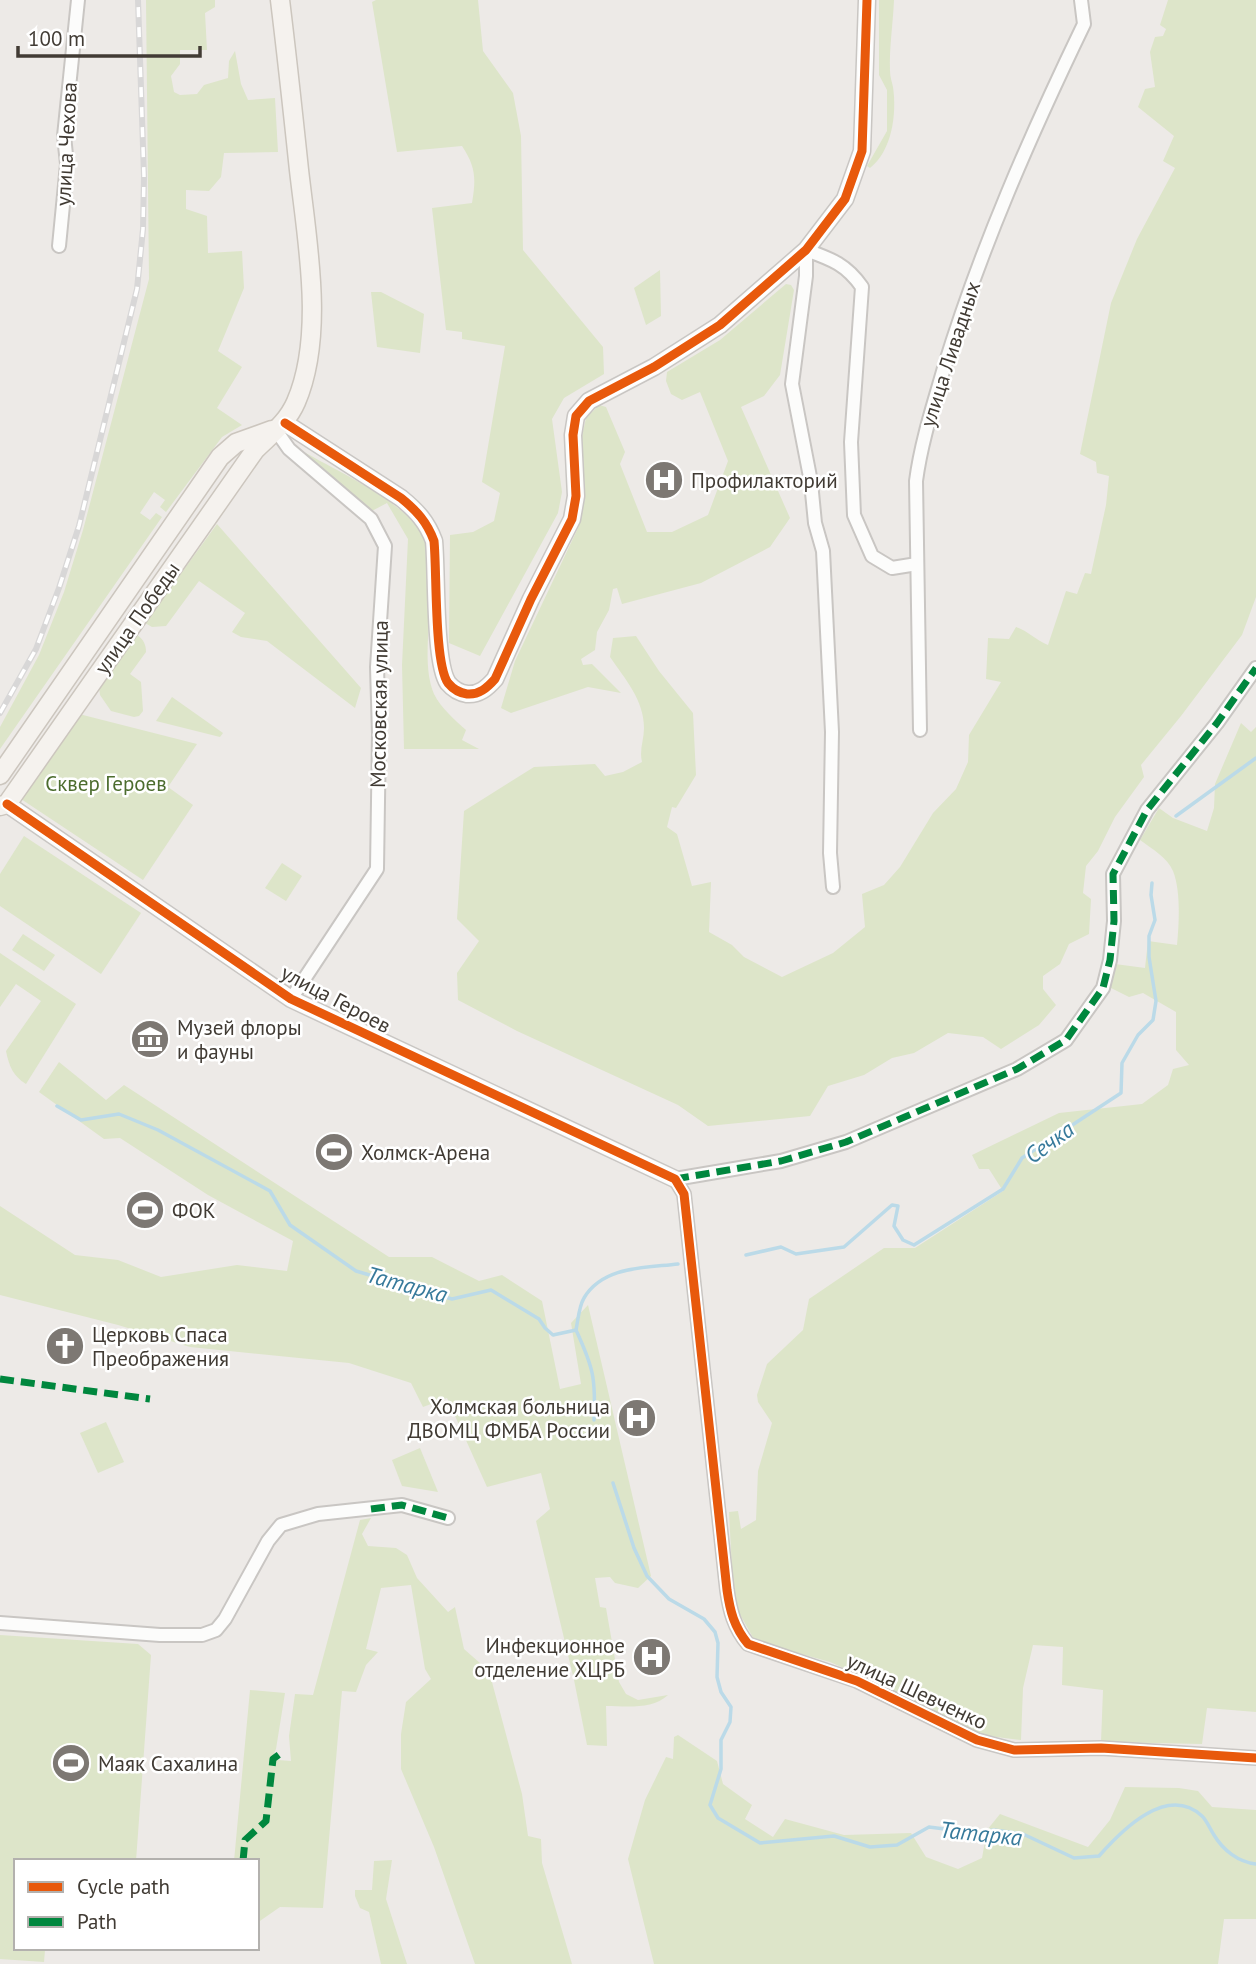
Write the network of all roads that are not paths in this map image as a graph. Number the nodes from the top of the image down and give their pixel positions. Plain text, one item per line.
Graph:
1 (78, 0) edge
2 (280, 0) edge
3 (867, 0) edge
4 (1082, 0) edge
5 (60, 246) dead end
6 (806, 250) junction
7 (280, 426) junction
8 (917, 564) junction
9 (1256, 668) edge
10 (920, 730) dead end
11 (0, 775) edge
12 (4, 805) edge
13 (833, 887) dead end
14 (291, 999) junction
15 (675, 1179) junction
16 (448, 1518) dead end
17 (0, 1622) edge
18 (1256, 1758) edge

1 - 5 street, улица Чехова
2 - 7 main road, улица Победы
3 - 6 street
4 - 8 street, улица Ливадных
6 - 7 street
6 - 8 street
6 - 13 street
7 - 11 main road, улица Победы
7 - 12 main road, улица Победы
7 - 14 street, Московская улица
8 - 10 street, улица Ливадных
9 - 15 street
12 - 14 street, улица Героев
14 - 15 street, улица Героев
15 - 18 street, улица Шевченко
16 - 17 street

